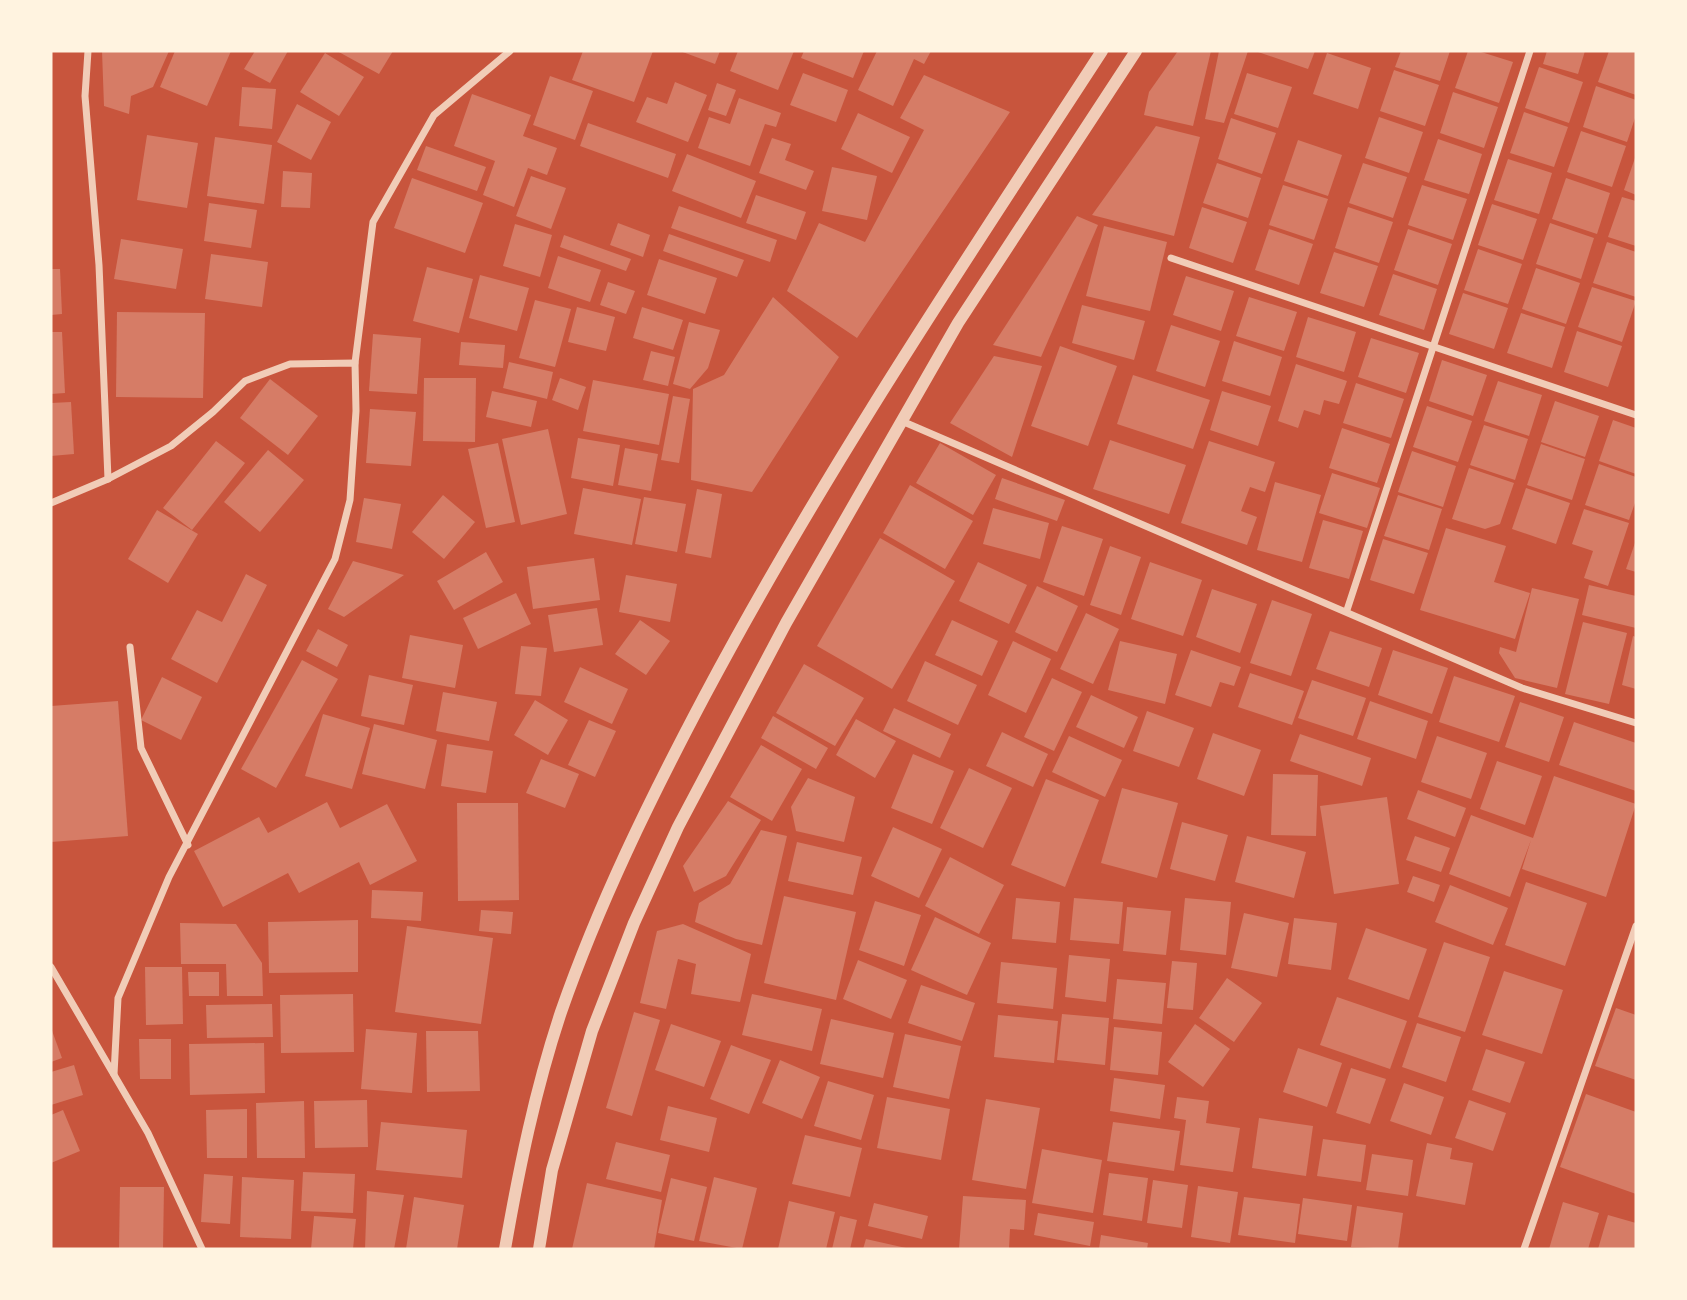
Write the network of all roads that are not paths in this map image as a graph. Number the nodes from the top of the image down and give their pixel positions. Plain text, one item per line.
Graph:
1 (88, 51) edge
2 (510, 51) edge
3 (1102, 51) edge
4 (1136, 51) edge
5 (1530, 51) edge
6 (1171, 258) dead end
7 (1434, 347) junction
8 (355, 363) junction
9 (1636, 415) edge
10 (904, 422) junction
11 (107, 479) junction
12 (51, 503) edge
13 (1348, 610) junction
14 (130, 647) dead end
15 (1636, 723) edge
16 (188, 845) junction
17 (1636, 926) edge
18 (51, 967) edge
19 (114, 1074) junction
20 (202, 1249) edge
21 (505, 1249) edge
22 (539, 1249) edge
23 (1524, 1249) edge

1 - 11 street
2 - 8 street
3 - 21 street
4 - 10 street
5 - 7 street
6 - 7 street
7 - 9 street
7 - 13 street
8 - 11 street
8 - 16 street
10 - 13 street
10 - 22 street
11 - 12 street
13 - 15 street
14 - 16 street
16 - 19 street
17 - 23 street
18 - 19 street
19 - 20 street

